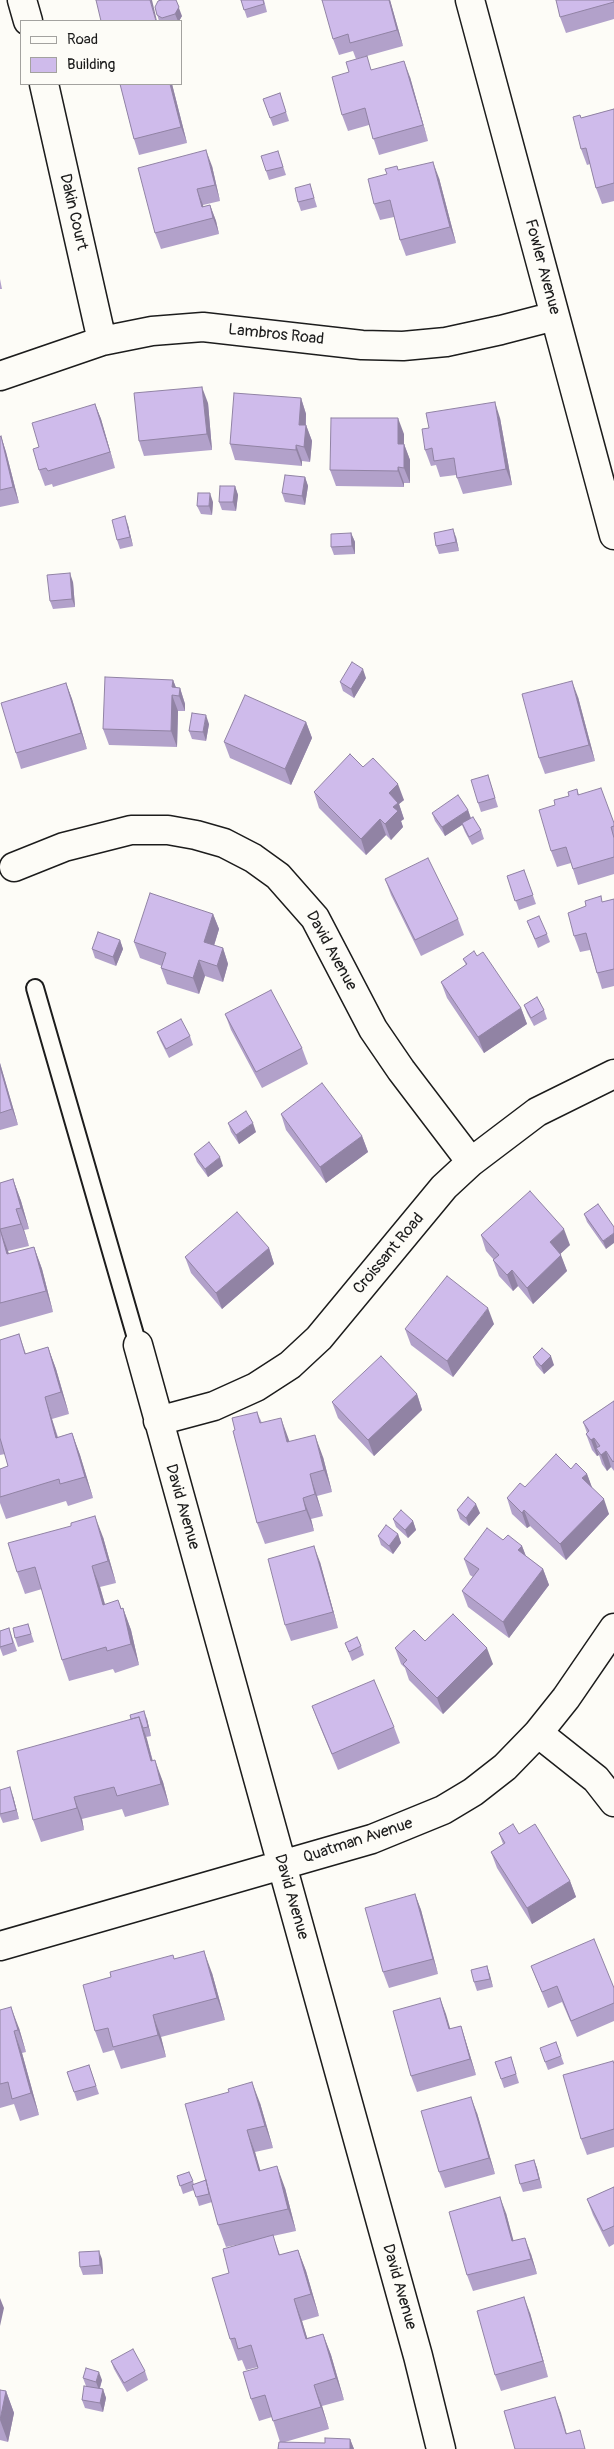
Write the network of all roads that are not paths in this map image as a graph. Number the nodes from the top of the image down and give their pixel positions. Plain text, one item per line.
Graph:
1 (22, 0) edge
2 (470, 0) edge
3 (28, 20) edge
4 (44, 85) edge
5 (555, 316) junction
6 (102, 341) junction
7 (0, 376) edge
8 (614, 534) edge
9 (14, 867) dead end
10 (35, 988) dead end
11 (614, 1074) edge
12 (471, 1162) junction
13 (138, 1345) joint
14 (158, 1421) junction
15 (614, 1628) edge
16 (538, 1733) junction
17 (614, 1802) edge
18 (282, 1866) junction
19 (0, 1946) edge
20 (441, 2449) edge

1 - 3 street
2 - 5 street, Fowler Avenue
4 - 6 street, Dakin Court
5 - 6 street, Lambros Road
5 - 8 street, Fowler Avenue
6 - 7 street, Lambros Road
9 - 12 street, David Avenue
10 - 13 lane
11 - 12 street, Croissant Road
12 - 14 street, Croissant Road
13 - 14 street, David Avenue
14 - 18 street, David Avenue
15 - 16 street, Quatman Avenue
16 - 17 street
16 - 18 street, Quatman Avenue
18 - 19 street, Quatman Avenue
18 - 20 street, David Avenue

